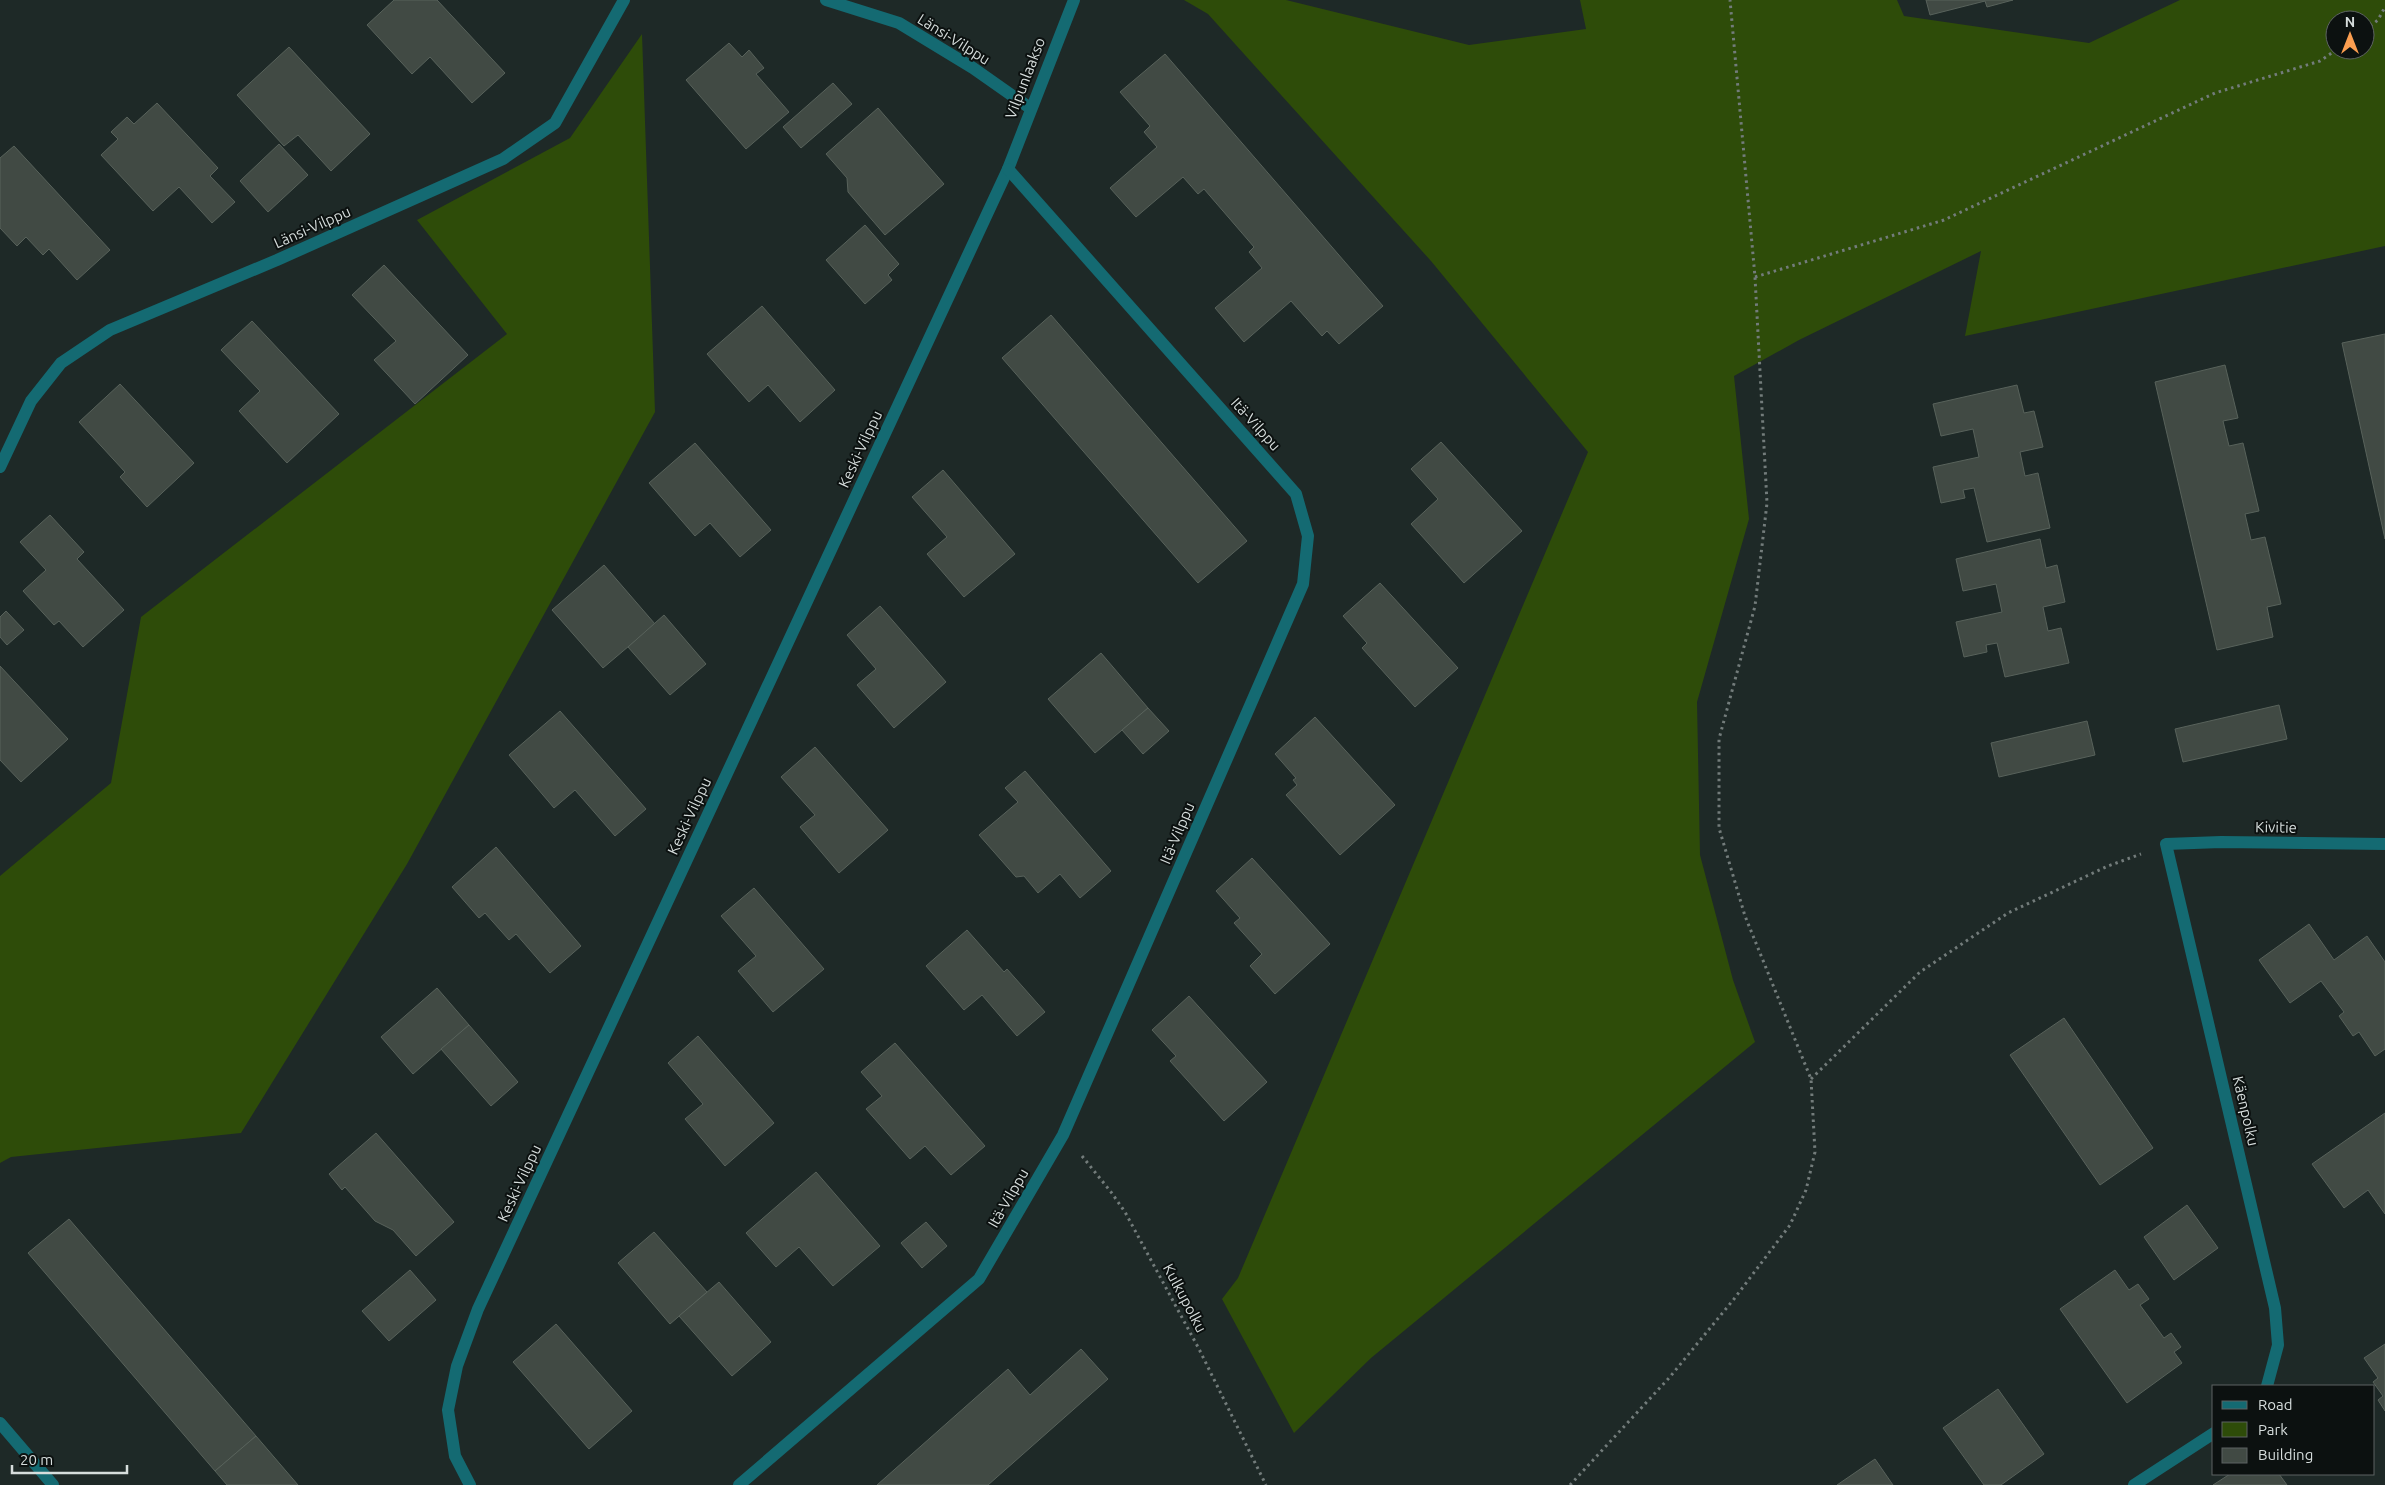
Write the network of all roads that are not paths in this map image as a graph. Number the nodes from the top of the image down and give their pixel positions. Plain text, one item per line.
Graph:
1 (624, 0) edge
2 (826, 0) edge
3 (1074, 0) edge
4 (1030, 108) junction
5 (1008, 169) junction
6 (0, 467) edge
7 (2166, 844) joint
8 (2385, 844) edge
9 (2267, 1385) edge
10 (0, 1423) edge
11 (2212, 1434) edge
12 (53, 1485) edge
13 (470, 1485) edge
14 (739, 1485) edge
15 (2134, 1485) edge

1 - 6 street, Länsi-Vilppu
2 - 4 street, Länsi-Vilppu
3 - 4 street, Vilpunlaakso
4 - 5 street, Vilpunlaakso
5 - 13 street, Keski-Vilppu
5 - 14 street, Itä-Vilppu
7 - 8 street, Kivitie
7 - 9 street, Käenpolku
10 - 12 street
11 - 15 street

